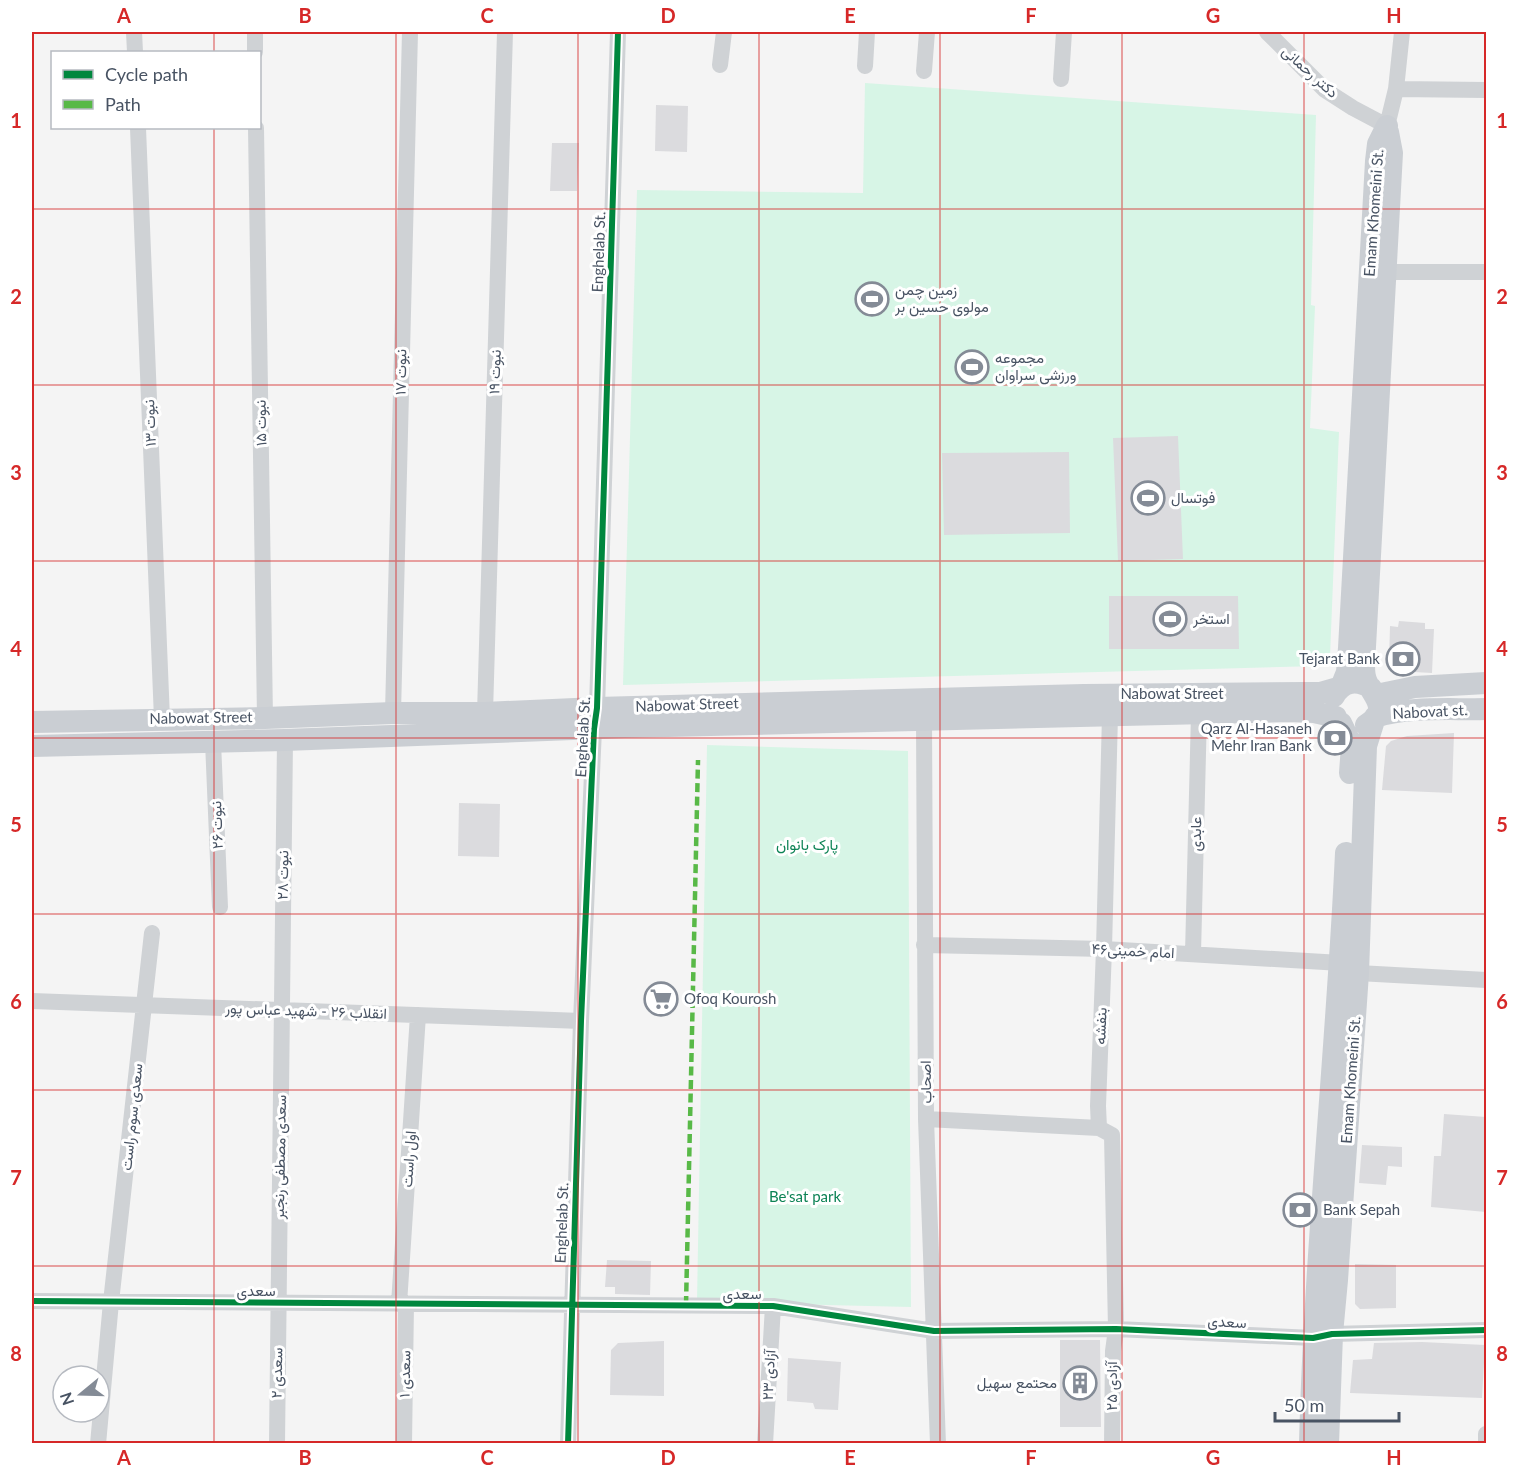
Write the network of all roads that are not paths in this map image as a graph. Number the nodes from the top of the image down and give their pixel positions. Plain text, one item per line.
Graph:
1 (134, 32) edge
2 (255, 32) edge
3 (410, 32) edge
4 (505, 32) edge
5 (618, 32) edge
6 (724, 32) edge
7 (867, 32) edge
8 (927, 32) edge
9 (1064, 32) edge
10 (1267, 32) edge
11 (1402, 32) edge
12 (135, 51) edge
13 (255, 51) edge
14 (720, 65) dead end
15 (866, 66) dead end
16 (924, 71) dead end
17 (1061, 79) dead end
18 (1396, 89) junction
19 (1486, 90) edge
20 (1387, 126) junction
21 (138, 129) edge
22 (256, 129) edge
23 (1378, 271) junction
24 (1486, 272) edge
25 (1486, 683) edge
26 (1341, 687) junction
27 (1373, 692) junction
28 (924, 710) junction
29 (1486, 710) edge
30 (393, 713) junction
31 (484, 713) junction
32 (1199, 713) junction
33 (1110, 716) junction
34 (1375, 717) junction
35 (270, 718) junction
36 (596, 718) junction
37 (162, 719) junction
38 (1338, 720) junction
39 (32, 722) edge
40 (280, 740) junction
41 (213, 742) junction
42 (32, 746) edge
43 (220, 907) dead end
44 (152, 933) dead end
45 (924, 945) junction
46 (1104, 949) junction
47 (1193, 954) junction
48 (1349, 968) junction
49 (1486, 980) edge
50 (32, 1001) edge
51 (144, 1005) junction
52 (282, 1010) junction
53 (418, 1015) junction
54 (581, 1021) junction
55 (926, 1119) junction
56 (1099, 1128) junction
57 (32, 1301) edge
58 (111, 1302) junction
59 (278, 1303) junction
60 (403, 1304) junction
61 (571, 1305) junction
62 (773, 1306) junction
63 (1116, 1329) junction
64 (1486, 1330) edge
65 (934, 1331) junction
66 (1322, 1336) junction
67 (1486, 1434) edge
68 (98, 1443) edge
69 (277, 1443) edge
70 (404, 1443) edge
71 (568, 1443) edge
72 (765, 1443) edge
73 (938, 1443) edge
74 (1112, 1443) edge
75 (1310, 1443) edge
76 (1328, 1443) edge
77 (1486, 1443) edge

1 - 12 street
2 - 13 street
3 - 30 street, نبوت ۱۷
4 - 31 street, نبوت ۱۹
5 - 36 street, Enghelab St.
6 - 14 street
7 - 15 street
8 - 16 street
9 - 17 street
10 - 20 street, دکتر رحمانی
11 - 18 street
18 - 19 street
18 - 20 street
20 - 23 main road, Emam Khomeini St.
21 - 37 street, نبوت ۱۳
22 - 35 street, نبوت ۱۵
23 - 24 street
23 - 26 main road, Emam Khomeini St.
23 - 27 main road, Emam Khomeini St.
25 - 27 main road, Nabovat st.
26 - 27 main road
26 - 28 main road, Nabowat Street
26 - 38 main road
27 - 34 main road
28 - 33 main road, Nabowat Street
28 - 36 main road, Nabowat Street
28 - 45 street, اصحاب
29 - 34 main road, Nabovat st.
30 - 31 main road, Nabowat Street
30 - 35 main road, Nabowat Street
31 - 36 main road, Nabowat Street
32 - 33 main road, Nabowat Street
32 - 38 main road, Nabowat Street
32 - 47 street, عابدی
33 - 46 street, بنفشه
34 - 38 main road
34 - 48 main road, Emam Khomeini St.
35 - 37 main road, Nabowat Street
35 - 40 main road
36 - 40 main road, Nabowat Street
36 - 54 street, Enghelab St.
37 - 39 main road, Nabowat Street
38 - 48 main road, Emam Khomeini St.
40 - 41 main road, Nabowat Street
40 - 52 street, نبوت ۲۸
41 - 42 main road, Nabowat Street
41 - 43 street, نبوت ۲۶
44 - 51 street, سعدی سوم راست
45 - 46 street, امام خمینی۴۶
45 - 55 street, اصحاب
46 - 47 street, امام خمینی۴۶
46 - 56 street, بنفشه
47 - 48 street, امام خمینی۴۶
48 - 49 street, امام خمینی۴۶
48 - 66 main road, Emam Khomeini St.
50 - 51 street, انقلاب ۲۶ - شهید عباس پور
51 - 52 street, انقلاب ۲۶ - شهید عباس پور
51 - 58 street, سعدی سوم راست
52 - 53 street, انقلاب ۲۶ - شهید عباس پور
52 - 59 street, سعدی مصطفی رنجبر
53 - 54 street, انقلاب ۲۶ - شهید عباس پور
53 - 60 street, اول راست
54 - 61 street, Enghelab St.
55 - 56 street
55 - 65 street, اصحاب
56 - 63 street, بنفشه
57 - 58 street, سعدی
58 - 59 street, سعدی
58 - 68 street, سعدی سوم راست
59 - 60 street, سعدی
59 - 69 street, سعدی ۲
60 - 61 street, سعدی
60 - 70 street, سعدی ۱
61 - 62 street, سعدی
61 - 71 street, Enghelab St.
62 - 65 street, سعدی
62 - 72 street, آزادی ۲۳
63 - 65 street, سعدی
63 - 66 street, سعدی
63 - 74 street, آزادی ۲۵
64 - 66 street, سعدی
65 - 73 street, اصحاب
66 - 75 main road, Emam Khomeini St.
66 - 76 main road, Emam Khomeini St.
67 - 77 street

